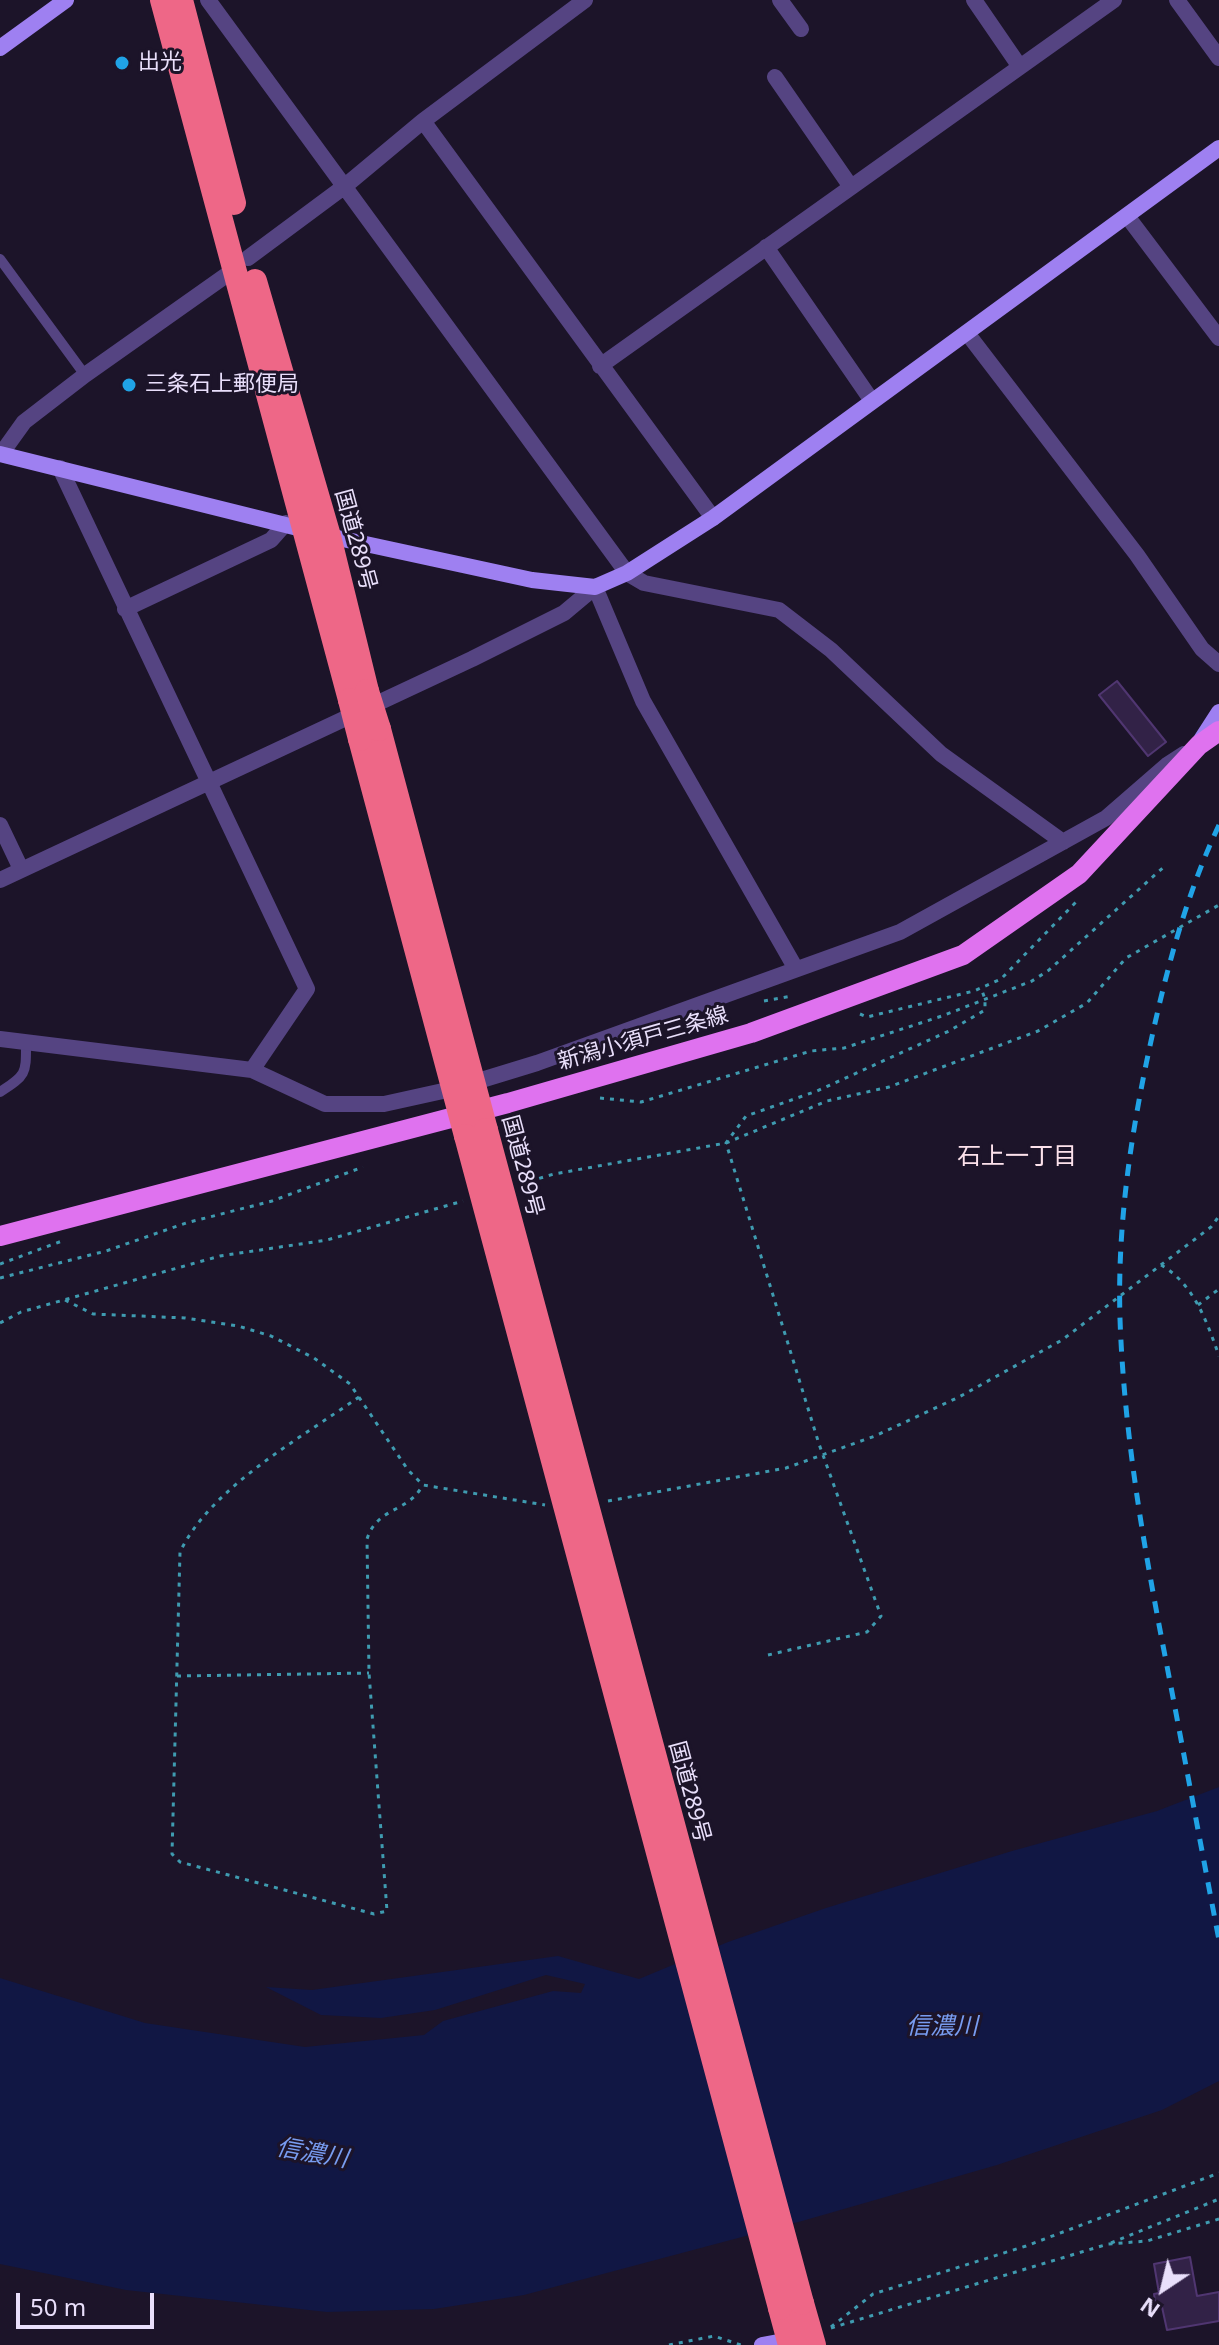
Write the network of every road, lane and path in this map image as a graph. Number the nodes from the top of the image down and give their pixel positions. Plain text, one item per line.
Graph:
1 (66, 0) edge
2 (162, 0) edge
3 (181, 0) edge
4 (208, 0) edge
5 (585, 0) edge
6 (780, 0) edge
7 (974, 0) edge
8 (1114, 0) edge
9 (1177, 0) edge
10 (801, 29) dead end
11 (0, 48) edge
12 (1219, 58) edge
13 (1020, 67) junction
14 (775, 77) dead end
15 (423, 121) junction
16 (1219, 148) edge
17 (345, 186) junction
18 (851, 187) junction
19 (1127, 216) junction
20 (766, 247) junction
21 (0, 259) edge
22 (241, 264) junction
23 (967, 333) junction
24 (1219, 338) edge
25 (600, 366) junction
26 (85, 375) junction
27 (872, 401) junction
28 (1, 454) edge
29 (60, 468) junction
30 (713, 518) junction
31 (307, 529) junction
32 (627, 573) junction
33 (595, 587) junction
34 (125, 609) junction
35 (1219, 664) edge
36 (1219, 712) edge
37 (1219, 731) edge
38 (1199, 745) junction
39 (207, 781) junction
40 (0, 825) edge
41 (1063, 842) junction
42 (1166, 865) dead end
43 (21, 869) junction
44 (0, 880) edge
45 (1219, 905) edge
46 (796, 969) junction
47 (981, 988) dead end
48 (985, 999) junction
49 (0, 1039) edge
50 (26, 1043) junction
51 (252, 1070) junction
52 (463, 1086) junction
53 (0, 1092) edge
54 (596, 1097) dead end
55 (473, 1123) junction
56 (726, 1143) junction
57 (363, 1167) dead end
58 (509, 1187) dead end
59 (463, 1200) dead end
60 (1219, 1216) edge
61 (0, 1236) edge
62 (1161, 1265) junction
63 (0, 1278) edge
64 (1219, 1289) edge
65 (65, 1300) junction
66 (1198, 1305) junction
67 (0, 1323) edge
68 (1219, 1356) edge
69 (359, 1397) junction
70 (824, 1455) junction
71 (423, 1485) junction
72 (599, 1501) dead end
73 (555, 1504) dead end
74 (768, 1655) dead end
75 (369, 1673) junction
76 (177, 1676) junction
77 (1219, 2173) edge
78 (1219, 2199) edge
79 (1219, 2219) edge
80 (1108, 2244) junction
81 (791, 2306) junction
82 (789, 2342) edge
83 (669, 2345) edge
84 (741, 2345) edge
85 (762, 2345) edge
86 (814, 2345) edge

1 - 11 street
2 - 22 highway, 国道289号
3 - 22 highway, 国道289号
4 - 17 street
5 - 15 street
6 - 10 street
7 - 13 street
8 - 13 street
9 - 12 street
13 - 18 street
14 - 18 street
15 - 17 street
15 - 25 street
16 - 19 street
17 - 22 street
17 - 32 street
18 - 20 street
19 - 23 street
19 - 24 street
20 - 25 street
20 - 27 street
21 - 26 lane
22 - 26 street
22 - 31 highway, 国道289号
23 - 27 street
23 - 35 street
25 - 30 street
26 - 28 street
27 - 30 street
28 - 29 street
29 - 31 street
29 - 34 street
30 - 32 street
31 - 33 street
31 - 34 street
31 - 52 highway, 国道289号, bridge
32 - 33 street
32 - 41 street
33 - 39 street
33 - 46 street
34 - 39 street
36 - 38 street
37 - 38 main road, 新潟小須戸三条線
38 - 41 street
38 - 55 main road, 新潟小須戸三条線
39 - 43 street
39 - 51 street
40 - 43 street
41 - 46 street
42 - 48 path
43 - 44 street
45 - 56 path
46 - 52 street
47 - 48 path
48 - 54 path
48 - 56 path
49 - 50 street
50 - 51 street
50 - 53 lane
51 - 52 street
52 - 55 highway, 国道289号
55 - 61 main road, 新潟小須戸三条線
55 - 81 highway, 国道289号, bridge
56 - 58 path
56 - 70 path
57 - 63 path
59 - 65 path
60 - 62 path
62 - 66 path
62 - 70 path
64 - 66 path
65 - 67 path
65 - 69 path
66 - 68 path
69 - 71 path
69 - 76 path
70 - 72 path
70 - 74 path
71 - 73 path
71 - 75 path
75 - 76 path
75 - 76 path
77 - 80 path
78 - 80 path
79 - 80 path
81 - 82 highway, 国道289号
81 - 86 highway, 国道289号
82 - 85 street
83 - 84 path

